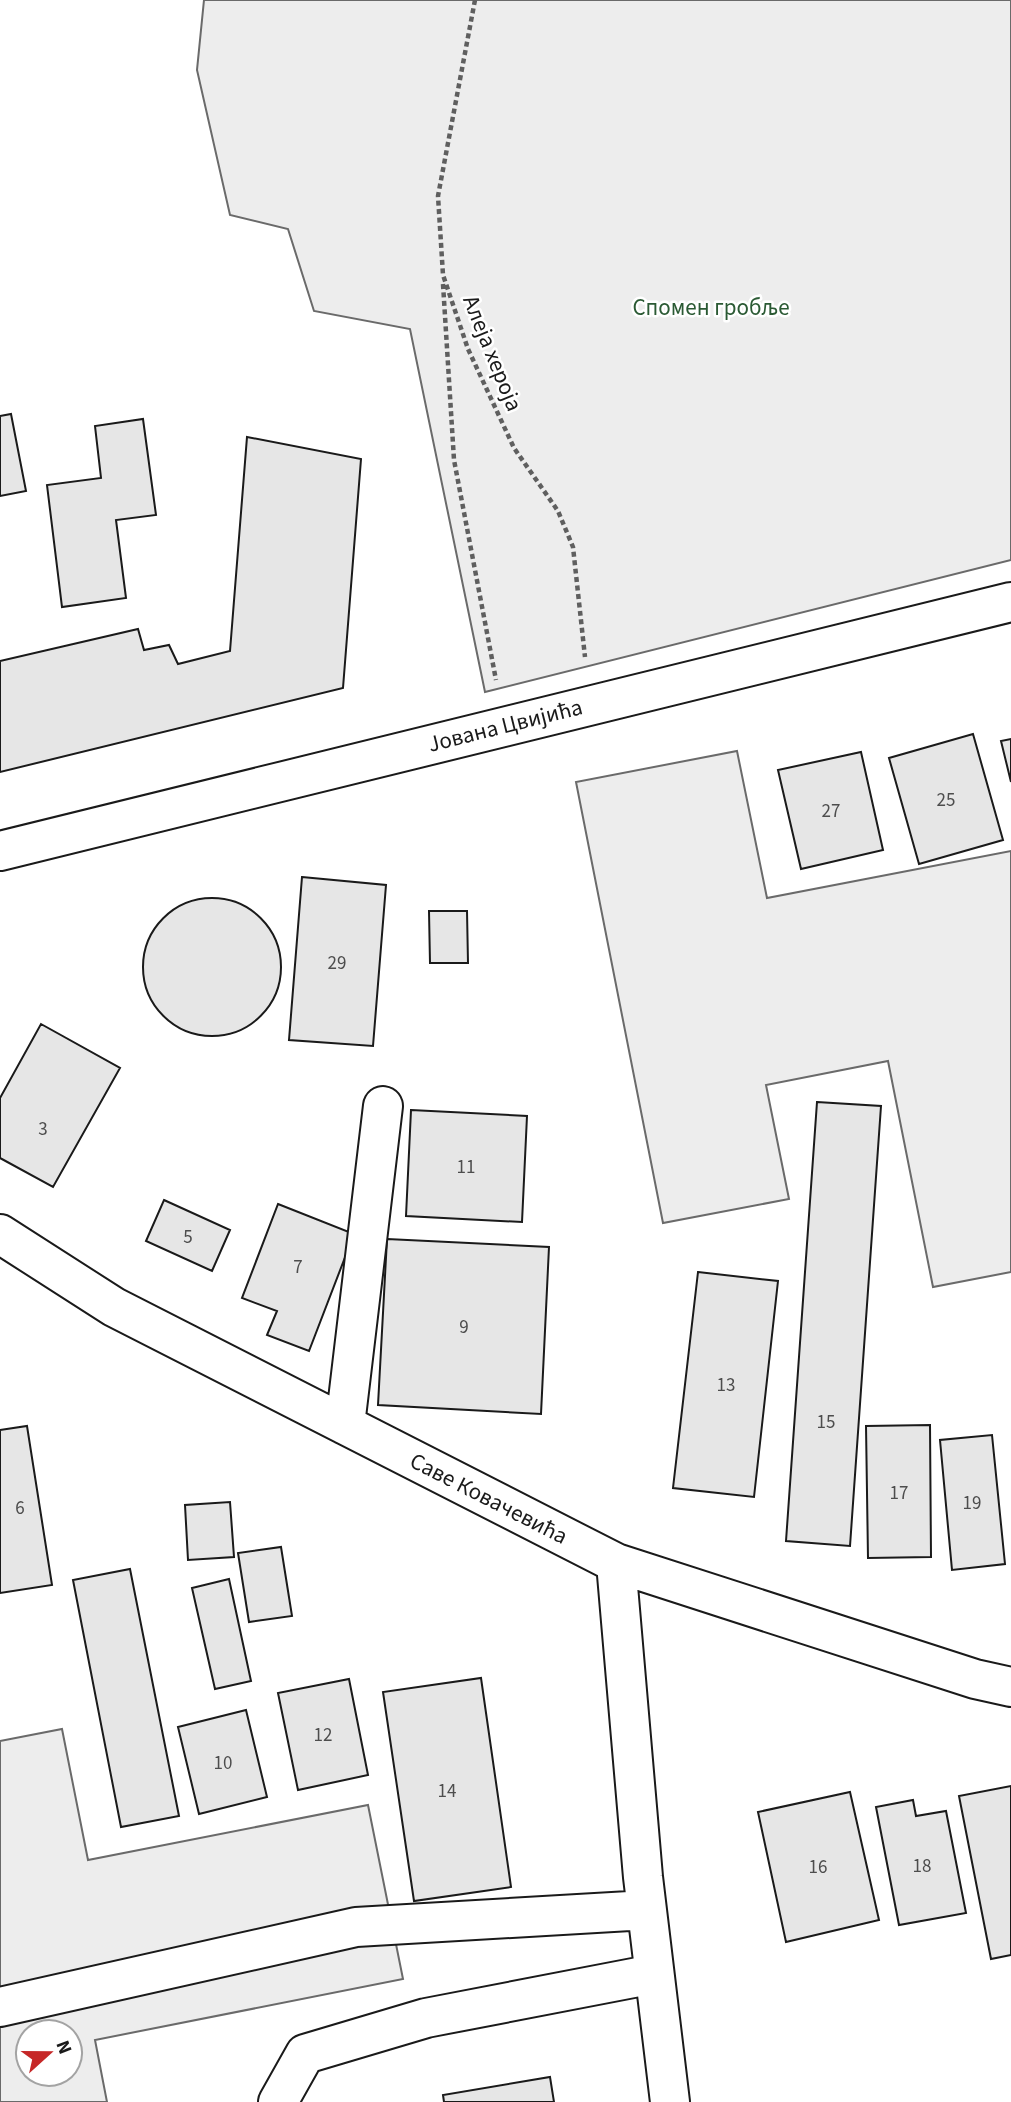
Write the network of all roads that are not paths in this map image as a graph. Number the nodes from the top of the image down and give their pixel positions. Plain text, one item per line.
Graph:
1 (1011, 602) edge
2 (0, 851) edge
3 (383, 1106) dead end
4 (0, 1234) edge
5 (345, 1425) junction
6 (616, 1563) junction
7 (1011, 1687) edge
8 (647, 1910) junction
9 (654, 1974) junction
10 (0, 2007) edge
11 (278, 2102) edge
12 (670, 2102) edge

1 - 2 street, Јована Цвијића
3 - 5 street
4 - 5 street, Саве Ковачевића
5 - 6 street, Саве Ковачевића
6 - 7 street, Саве Ковачевића
6 - 8 street
8 - 9 street
8 - 10 street
9 - 11 street
9 - 12 street

